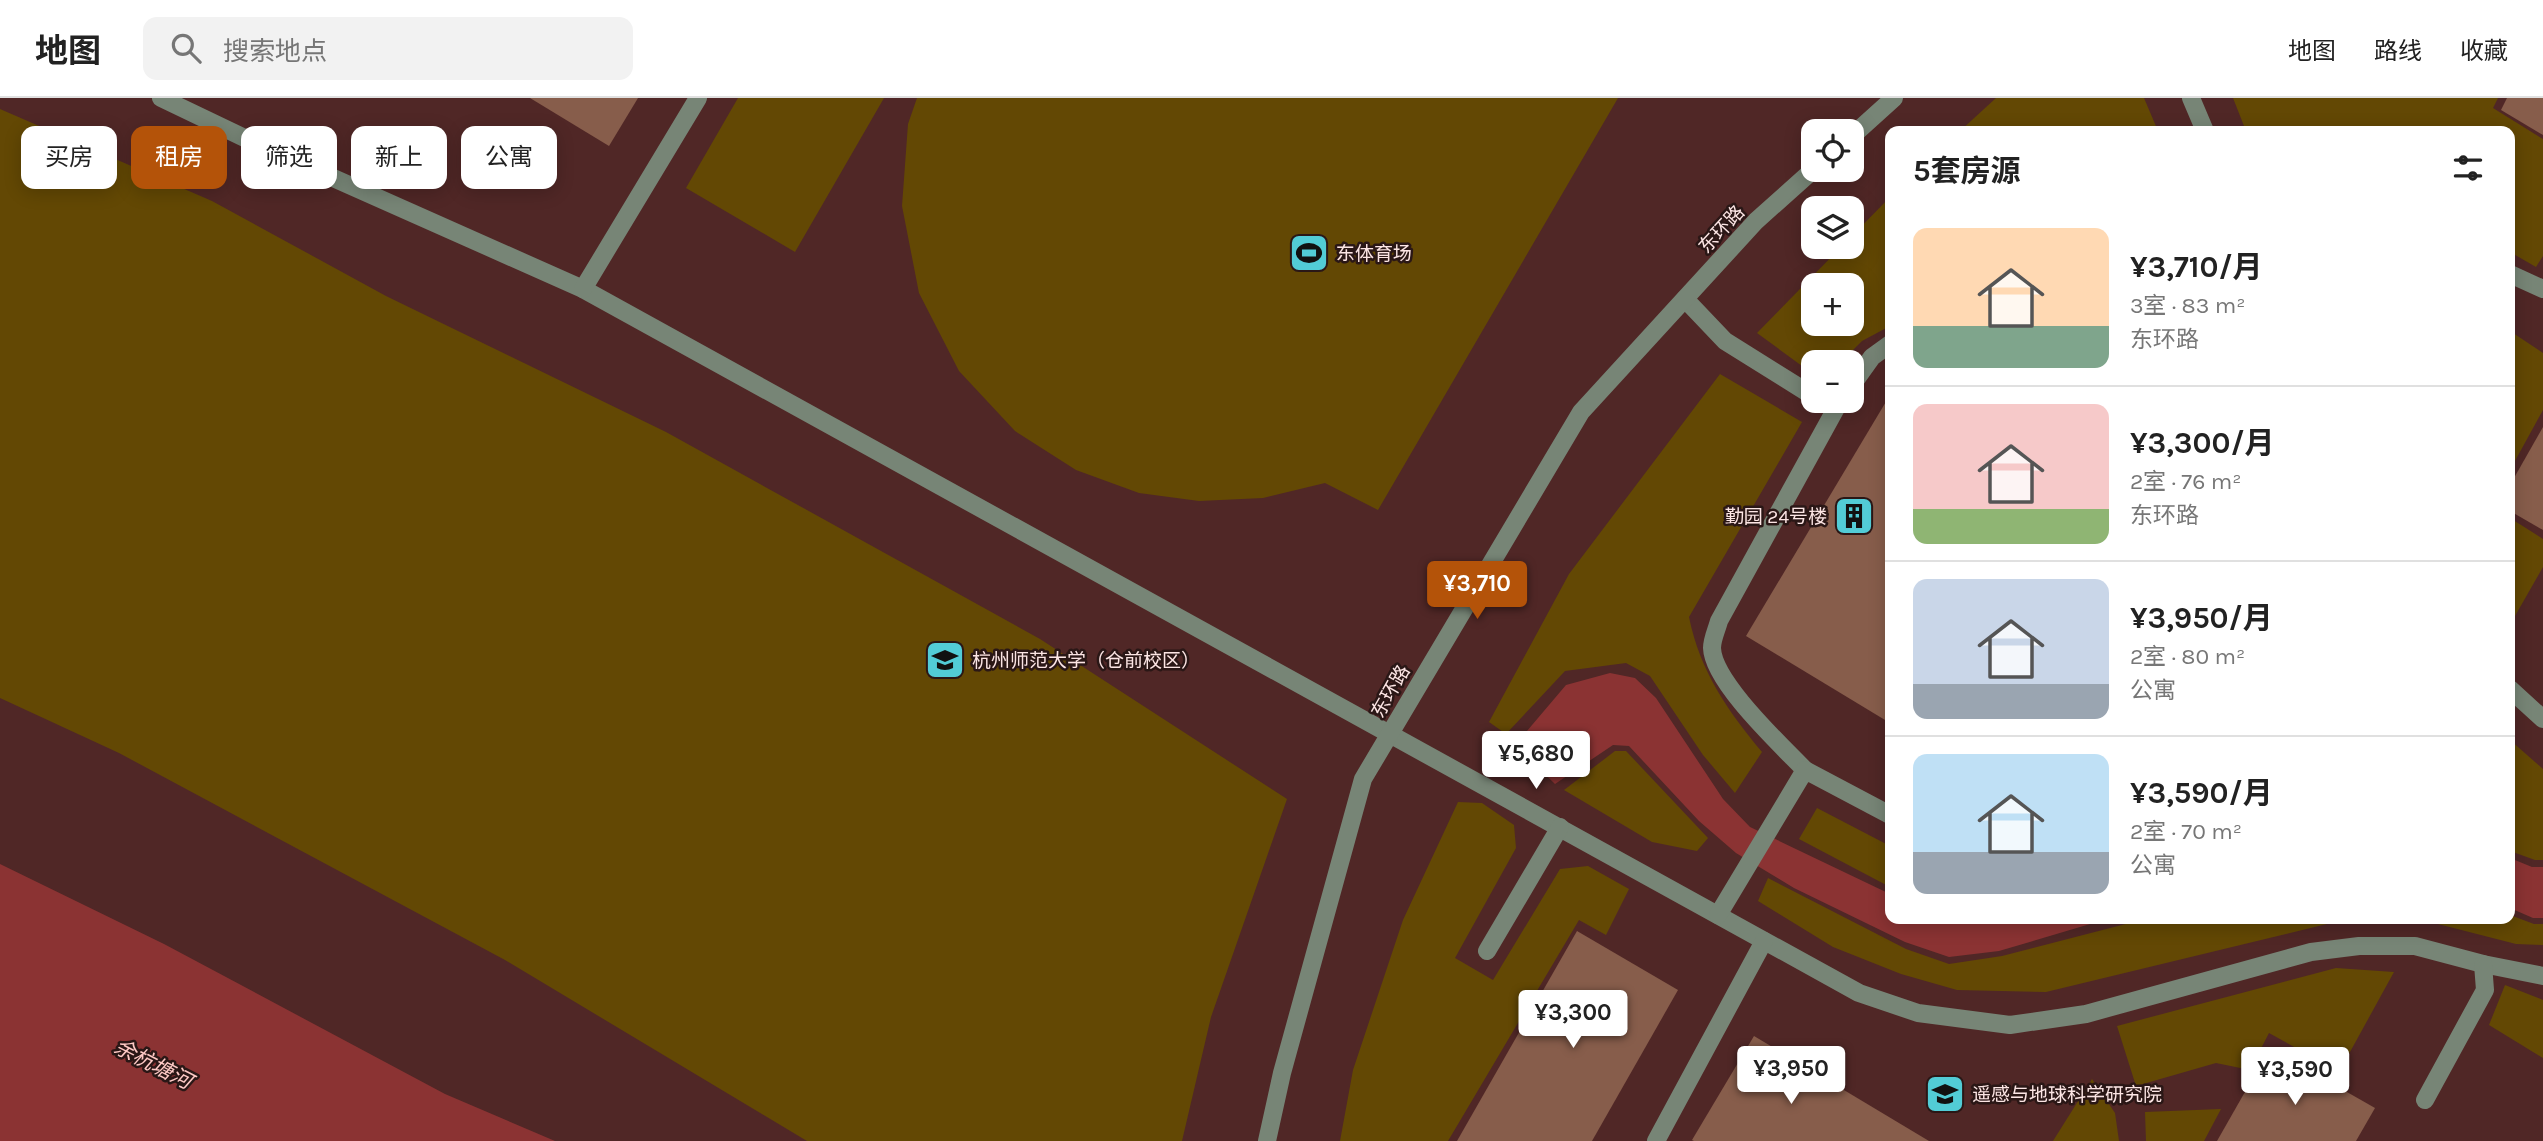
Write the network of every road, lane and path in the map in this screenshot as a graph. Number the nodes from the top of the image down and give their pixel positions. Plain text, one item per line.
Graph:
1 (161, 98) edge
2 (698, 98) edge
3 (1894, 98) edge
4 (2191, 98) edge
5 (1864, 125) edge
6 (2203, 126) edge
7 (1801, 181) edge
8 (2515, 276) edge
9 (583, 289) junction
10 (2543, 289) edge
11 (1685, 299) junction
12 (1885, 348) edge
13 (1864, 368) edge
14 (1801, 388) edge
15 (1827, 413) edge
16 (2515, 694) edge
17 (2543, 719) edge
18 (1390, 732) junction
19 (1805, 769) junction
20 (1885, 812) edge
21 (1560, 827) junction
22 (1718, 915) junction
23 (1764, 941) junction
24 (1488, 951) dead end
25 (2483, 964) junction
26 (2543, 976) edge
27 (2425, 1100) dead end
28 (1267, 1141) edge
29 (1656, 1141) edge

1 - 9 street
2 - 9 street
3 - 5 street
4 - 6 street
7 - 11 street, 东环路
8 - 10 street
9 - 18 street
11 - 14 street
11 - 18 street, 东环路
12 - 13 street
15 - 19 street
16 - 17 street
18 - 21 street
18 - 28 street, 东环路
19 - 20 street
19 - 22 street
21 - 22 street
21 - 24 street
22 - 23 street
23 - 25 street
23 - 29 street
25 - 26 street
25 - 27 street

